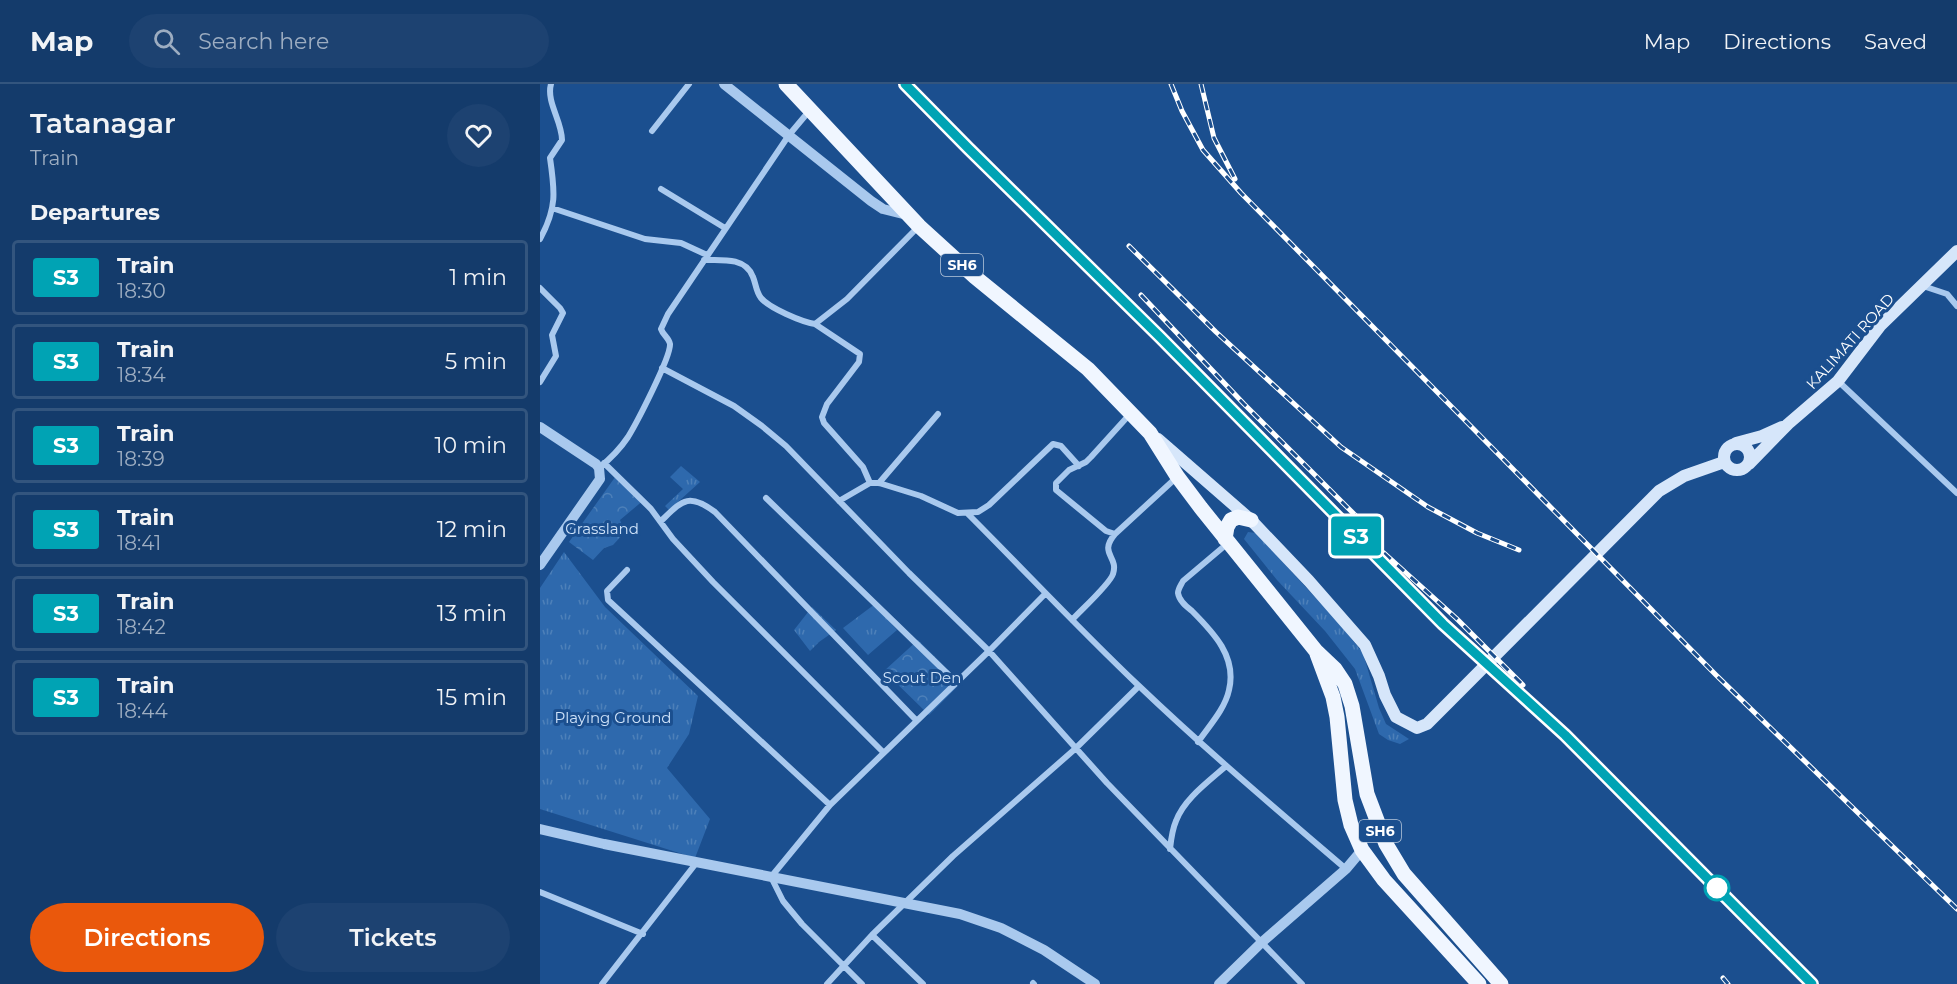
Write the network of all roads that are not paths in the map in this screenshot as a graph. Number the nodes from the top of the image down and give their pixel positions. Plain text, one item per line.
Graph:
1 (551, 84) edge
2 (689, 84) edge
3 (724, 84) edge
4 (786, 84) edge
5 (810, 110) junction
6 (652, 131) dead end
7 (789, 135) junction
8 (661, 189) dead end
9 (552, 208) junction
10 (915, 221) junction
11 (725, 228) junction
12 (540, 239) edge
13 (1957, 251) edge
14 (705, 257) junction
15 (1923, 286) junction
16 (540, 288) edge
17 (1957, 306) edge
18 (815, 324) junction
19 (662, 368) junction
20 (1838, 381) junction
21 (540, 382) edge
22 (938, 414) dead end
23 (1131, 414) junction
24 (1788, 424) junction
25 (540, 427) edge
26 (1150, 433) junction
27 (1736, 444) junction
28 (1724, 462) junction
29 (1749, 464) junction
30 (602, 466) junction
31 (1079, 466) junction
32 (1178, 476) junction
33 (870, 483) junction
34 (879, 483) junction
35 (1957, 493) edge
36 (766, 498) dead end
37 (839, 501) junction
38 (968, 514) junction
39 (1251, 520) junction
40 (661, 521) junction
41 (1115, 534) junction
42 (1227, 541) junction
43 (540, 565) edge
44 (627, 570) dead end
45 (1045, 594) junction
46 (1072, 620) junction
47 (989, 651) junction
48 (1316, 651) junction
49 (956, 682) junction
50 (1139, 686) junction
51 (916, 720) junction
52 (1198, 741) junction
53 (1075, 749) junction
54 (883, 752) junction
55 (1226, 766) junction
56 (830, 805) junction
57 (540, 829) edge
58 (1170, 849) junction
59 (1362, 850) junction
60 (697, 861) junction
61 (1346, 869) junction
62 (771, 877) junction
63 (540, 892) edge
64 (904, 903) junction
65 (643, 934) junction
66 (872, 934) junction
67 (1261, 943) junction
68 (844, 966) junction
69 (602, 984) edge
70 (827, 984) edge
71 (862, 984) edge
72 (923, 984) edge
73 (1095, 984) edge
74 (1219, 984) edge
75 (1302, 984) edge
76 (1479, 984) edge
77 (1501, 984) edge

1 - 9 street
2 - 6 street
3 - 7 street
4 - 5 main road, SH6
5 - 7 street
5 - 10 main road, SH6
7 - 10 street
7 - 11 street
8 - 11 street
9 - 12 street
9 - 14 street
10 - 18 street
10 - 23 main road, SH6
11 - 14 street
13 - 15 main road, KALIMATI ROAD
14 - 18 street
14 - 19 street
15 - 17 street
15 - 20 main road, KALIMATI ROAD
16 - 21 street
18 - 33 street
19 - 30 street
19 - 37 street
20 - 24 main road, KALIMATI ROAD
20 - 35 street
22 - 34 street
23 - 26 main road, SH6
23 - 31 street
24 - 27 main road, KALIMATI ROAD
24 - 29 main road, KALIMATI ROAD
25 - 30 street
26 - 32 main road, SH6
26 - 39 main road
27 - 28 main road
27 - 29 main road
28 - 29 main road
28 - 39 main road
30 - 40 street
30 - 43 street
31 - 38 street
31 - 41 street
32 - 41 street
32 - 42 main road, SH6
33 - 34 street
33 - 37 street
34 - 38 street
36 - 49 street
37 - 47 street
38 - 45 street
39 - 42 main road
40 - 51 street
40 - 54 street
41 - 46 street
42 - 48 main road, SH6
42 - 52 street
44 - 56 street
45 - 46 street
45 - 47 street
46 - 50 street
47 - 49 street
47 - 53 street
48 - 59 main road, SH6
48 - 77 main road, SH6
49 - 51 street
50 - 52 street
50 - 53 street
51 - 54 street
52 - 55 street
53 - 58 street
53 - 64 street
54 - 56 street
55 - 58 street
55 - 61 street
56 - 62 street
57 - 60 street
58 - 67 street
59 - 61 street
59 - 76 main road, SH6
60 - 62 street
60 - 65 street
61 - 67 street
62 - 64 street
62 - 68 street
63 - 65 street
64 - 66 street
64 - 73 street
65 - 69 street
66 - 68 street
66 - 72 street
67 - 74 street
67 - 75 street
68 - 70 street
68 - 71 street

